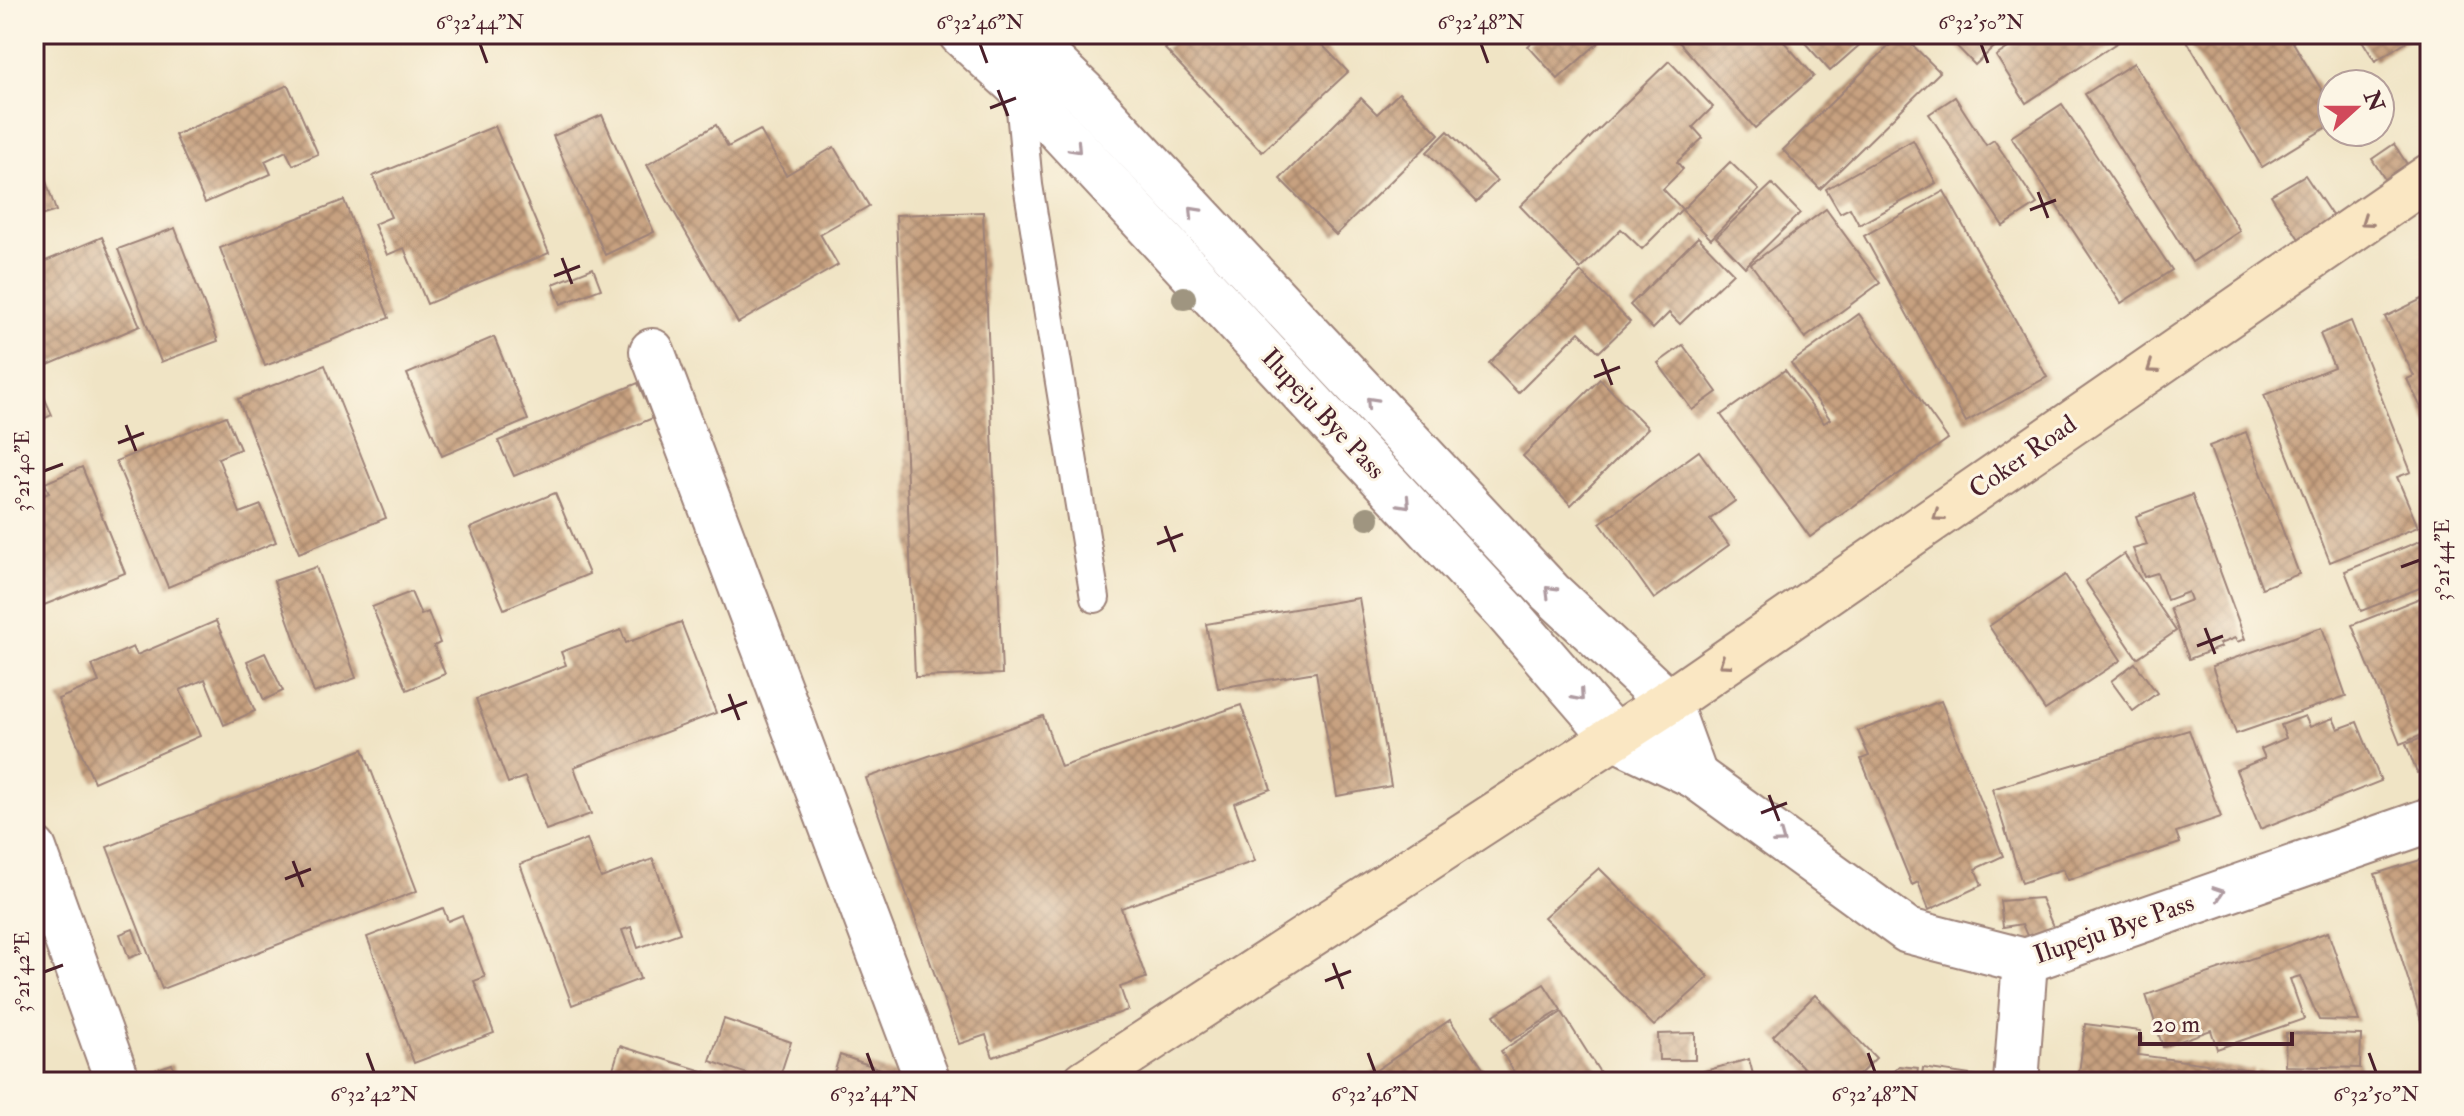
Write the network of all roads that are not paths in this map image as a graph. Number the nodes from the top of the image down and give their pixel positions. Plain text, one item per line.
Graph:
1 (961, 34) edge
2 (1023, 34) edge
3 (1019, 87) junction
4 (2430, 176) edge
5 (652, 351) dead end
6 (1095, 598) dead end
7 (1668, 702) junction
8 (1615, 738) junction
9 (1695, 776) junction
10 (2430, 820) edge
11 (34, 849) edge
12 (2025, 961) junction
13 (118, 1082) edge
14 (928, 1082) edge
15 (1085, 1082) edge
16 (2016, 1082) edge

1 - 3 street, Ilupeju Bye Pass
7 -> 2 street, Ilupeju Bye Pass
3 - 6 lane
3 -> 8 street, Ilupeju Bye Pass
4 -> 7 main road, Coker Road
5 - 14 street
7 - 8 main road, Coker Road
7 - 9 street, Ilupeju Bye Pass
8 - 9 street, Ilupeju Bye Pass
8 - 15 main road, Coker Road
9 -> 12 street, Ilupeju Bye Pass
12 -> 10 street, Ilupeju Bye Pass
11 - 13 street
12 - 16 street

